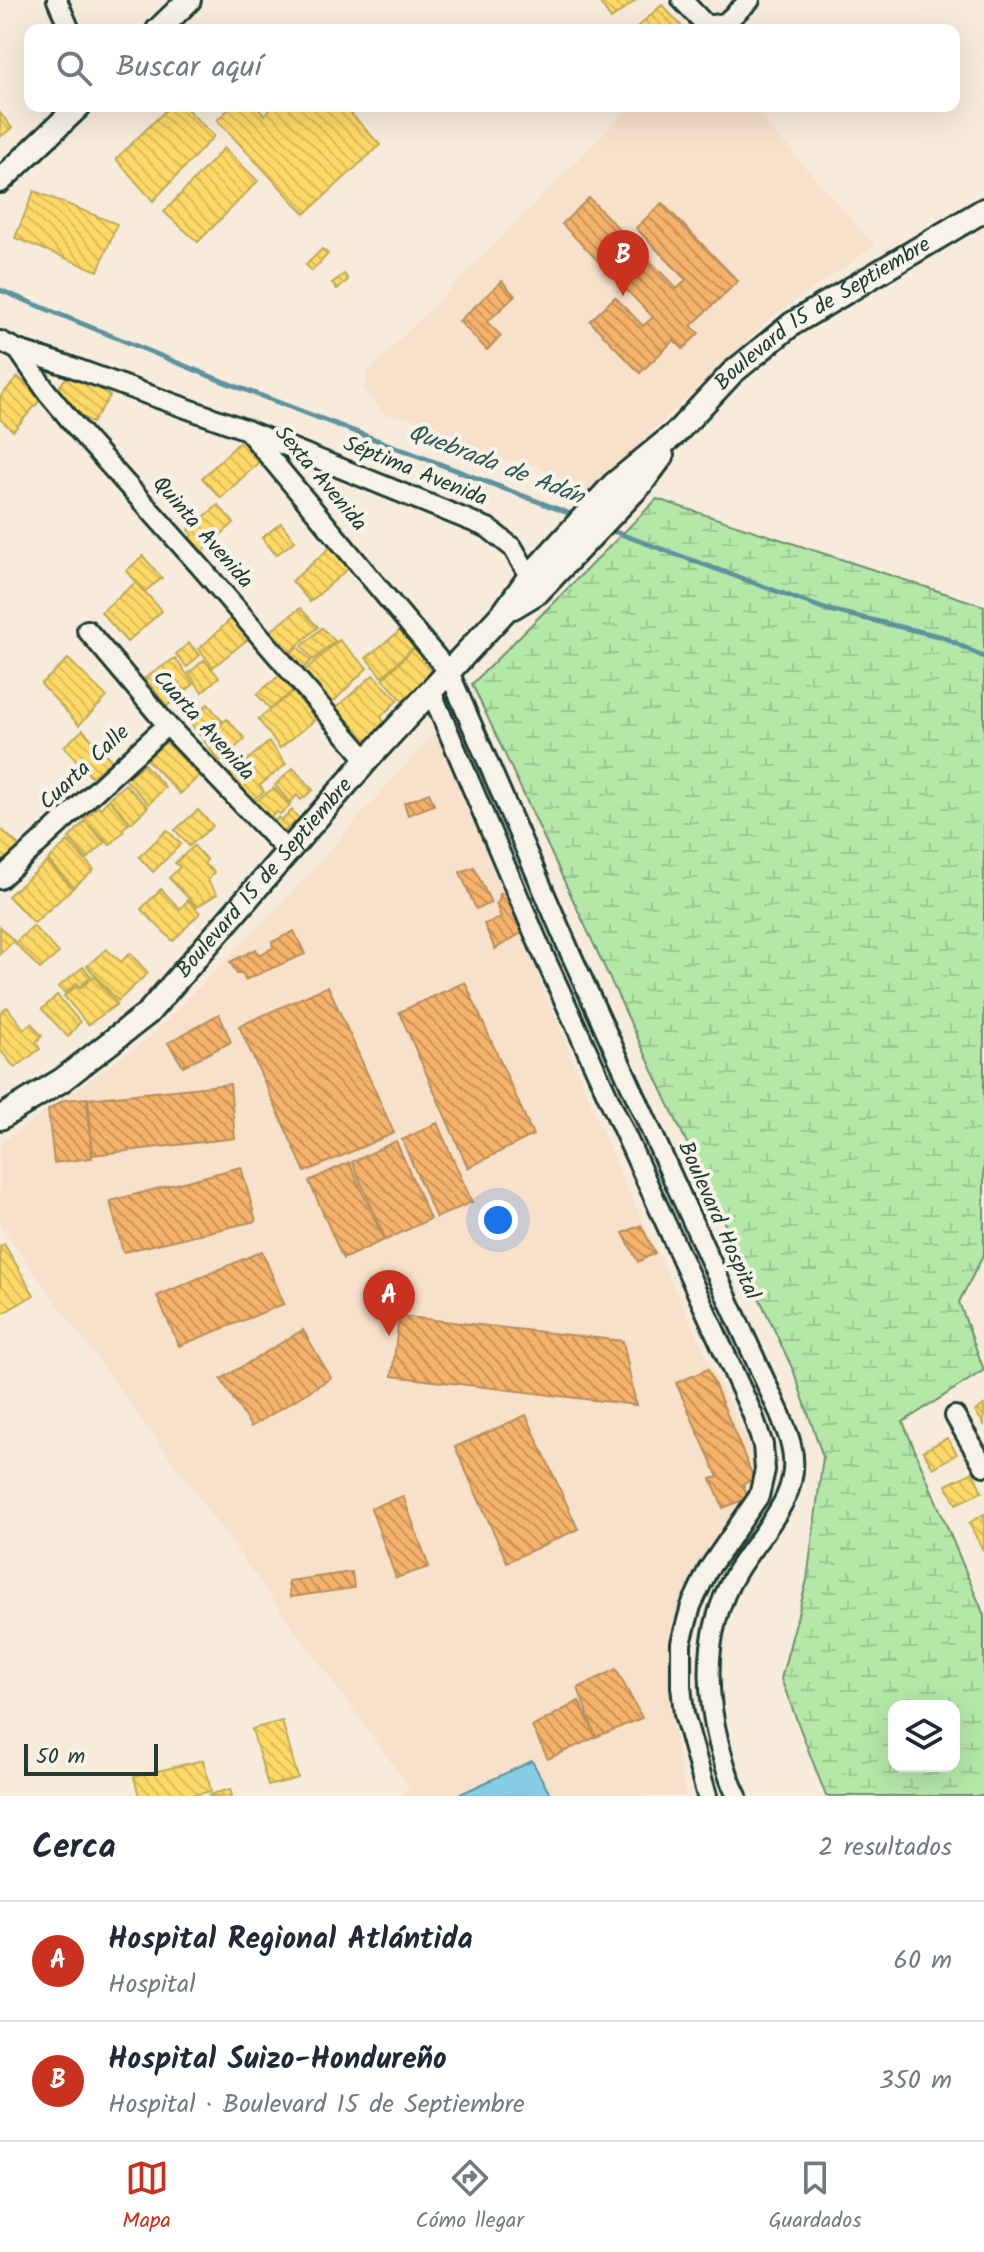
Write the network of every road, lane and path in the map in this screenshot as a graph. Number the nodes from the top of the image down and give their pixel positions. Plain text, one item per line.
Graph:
1 (57, 0) edge
2 (189, 0) edge
3 (682, 0) edge
4 (750, 0) edge
5 (67, 24) edge
6 (164, 24) edge
7 (705, 24) edge
8 (719, 24) edge
9 (73, 112) edge
10 (0, 181) edge
11 (984, 210) edge
12 (0, 341) edge
13 (18, 350) junction
14 (247, 430) junction
15 (676, 433) junction
16 (534, 584) junction
17 (87, 630) dead end
18 (449, 672) junction
19 (431, 691) junction
20 (167, 725) junction
21 (367, 760) junction
22 (288, 852) junction
23 (0, 879) edge
24 (0, 1118) edge
25 (955, 1416) dead end
26 (984, 1466) edge
27 (707, 1796) edge
28 (737, 1796) edge

1 - 5 street
2 - 6 street
3 - 7 street
4 - 8 street
9 - 10 street
11 - 15 street, Boulevard 15 de Septiembre
12 - 13 street, Quinta Avenida
13 - 14 street, Sexta Avenida
13 - 21 street, Quinta Avenida
14 - 16 street, Séptima Avenida
14 - 18 street, Sexta Avenida
15 - 16 street, Boulevard 15 de Septiembre
15 - 16 street, Boulevard 15 de Septiembre
16 - 18 street, Boulevard 15 de Septiembre
17 - 20 street, Cuarta Avenida
18 - 19 street, Boulevard 15 de Septiembre
18 - 28 street, Boulevard Hospital
19 - 21 street, Boulevard 15 de Septiembre
19 - 27 street
20 - 22 street, Cuarta Avenida
20 - 23 street, Cuarta Calle
21 - 22 street, Boulevard 15 de Septiembre
22 - 24 street, Boulevard 15 de Septiembre
25 - 26 street

